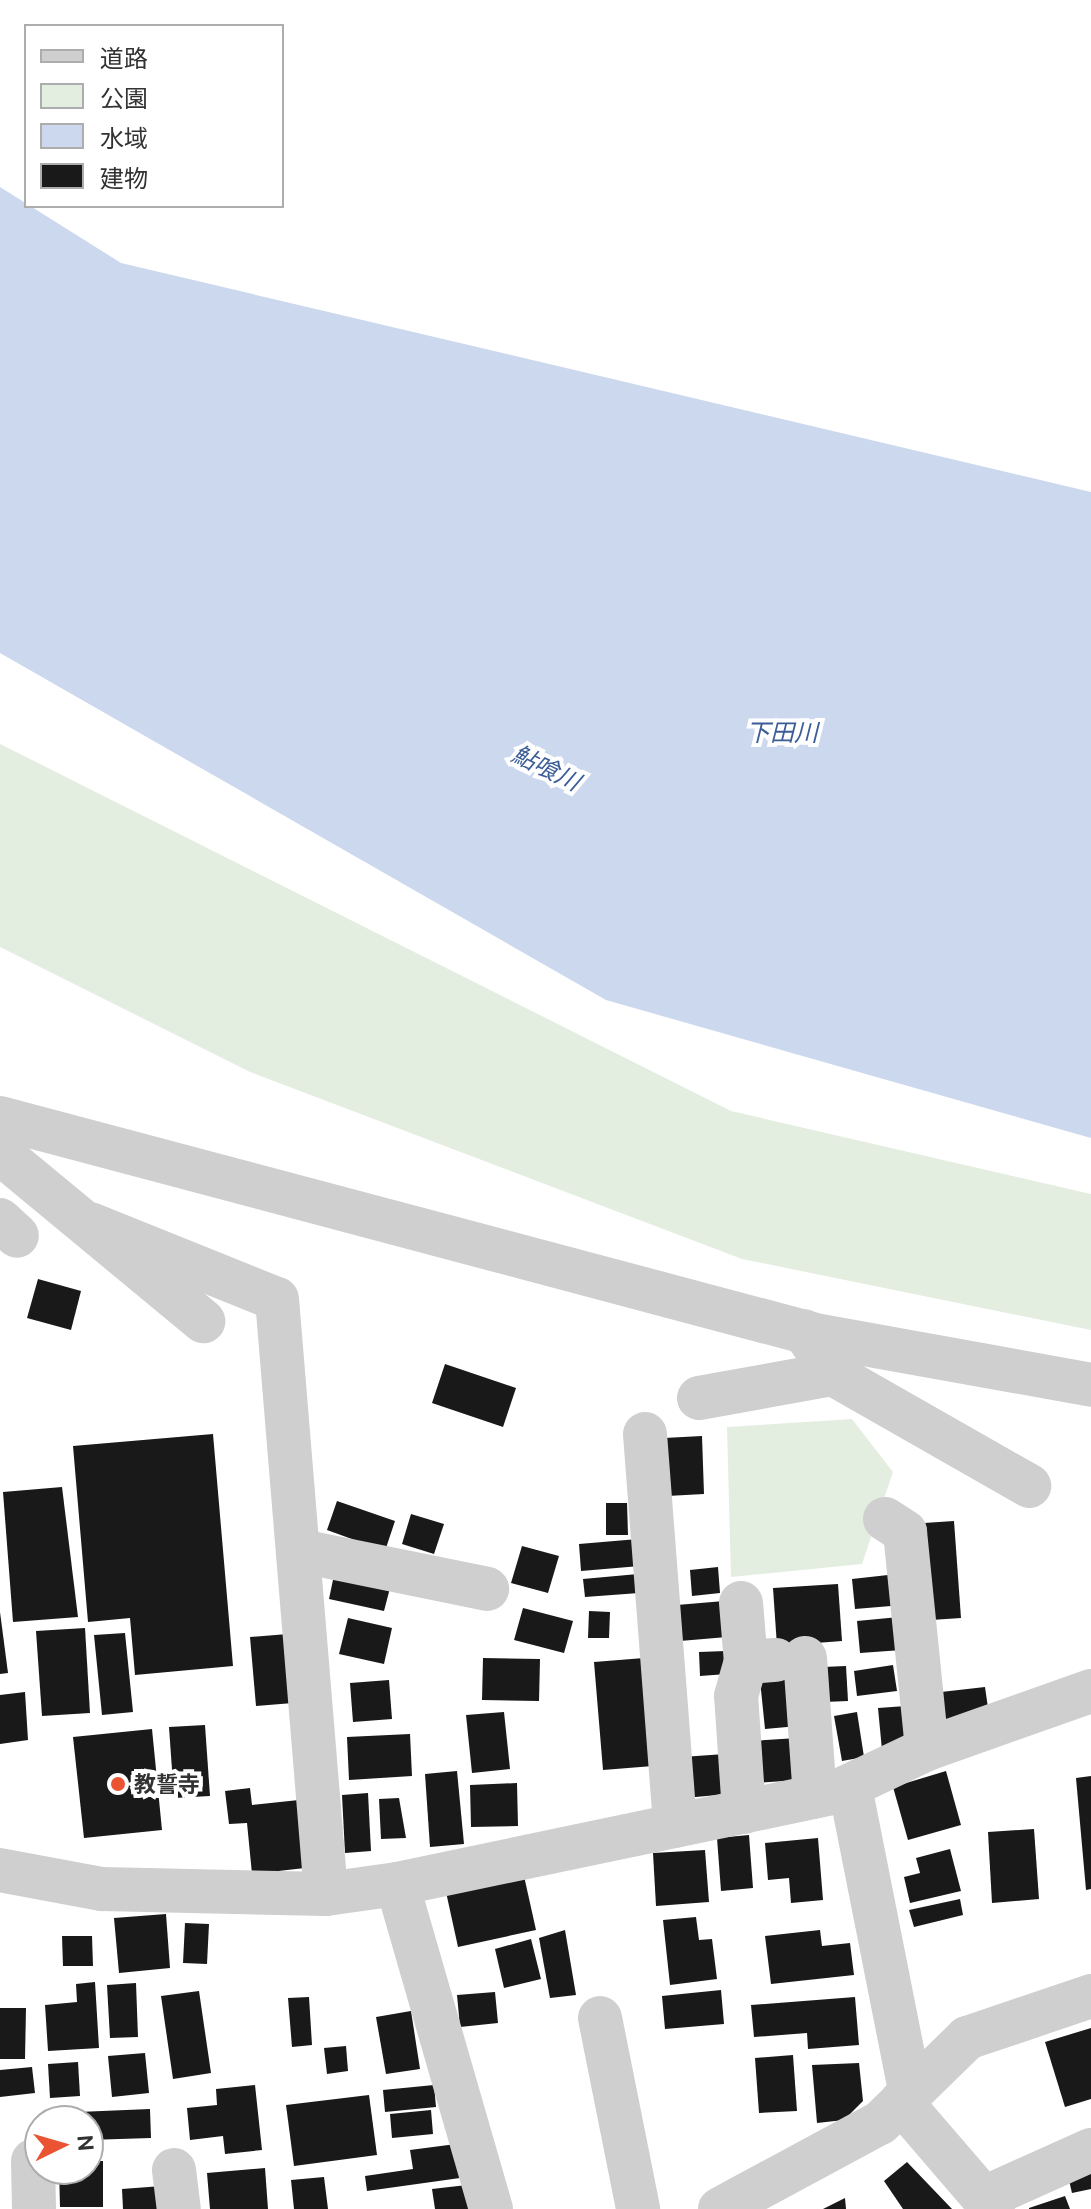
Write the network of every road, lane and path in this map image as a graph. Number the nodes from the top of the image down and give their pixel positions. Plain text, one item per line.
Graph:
1 (0, 1118) edge
2 (0, 1153) edge
3 (90, 1224) junction
4 (203, 1321) dead end
5 (804, 1331) junction
6 (833, 1374) junction
7 (1091, 1385) edge
8 (699, 1398) dead end
9 (645, 1434) dead end
10 (1029, 1486) dead end
11 (885, 1519) dead end
12 (301, 1551) junction
13 (487, 1589) dead end
14 (741, 1603) dead end
15 (746, 1662) junction
16 (1091, 1691) edge
17 (927, 1749) junction
18 (833, 1792) junction
19 (744, 1812) junction
20 (675, 1826) junction
21 (0, 1870) edge
22 (397, 1884) junction
23 (326, 1894) junction
24 (1091, 1996) edge
25 (600, 2018) dead end
26 (906, 2096) junction
27 (1091, 2150) edge
28 (34, 2185) edge
29 (989, 2204) edge
30 (34, 2209) edge
31 (491, 2209) edge
32 (638, 2209) edge
33 (720, 2209) edge

1 - 5 street
2 - 3 street
3 - 4 street
3 - 12 street
5 - 6 street
5 - 7 street
6 - 8 street
6 - 10 street
9 - 20 street
11 - 17 street
12 - 13 street
12 - 23 street
14 - 15 street
15 - 18 street
15 - 19 street
16 - 17 street
17 - 18 street
18 - 19 street
18 - 26 street
19 - 20 street
20 - 22 street
21 - 23 street
22 - 23 street
22 - 31 street
24 - 26 street
25 - 32 street
26 - 29 street
26 - 33 street
27 - 29 street
28 - 30 street

